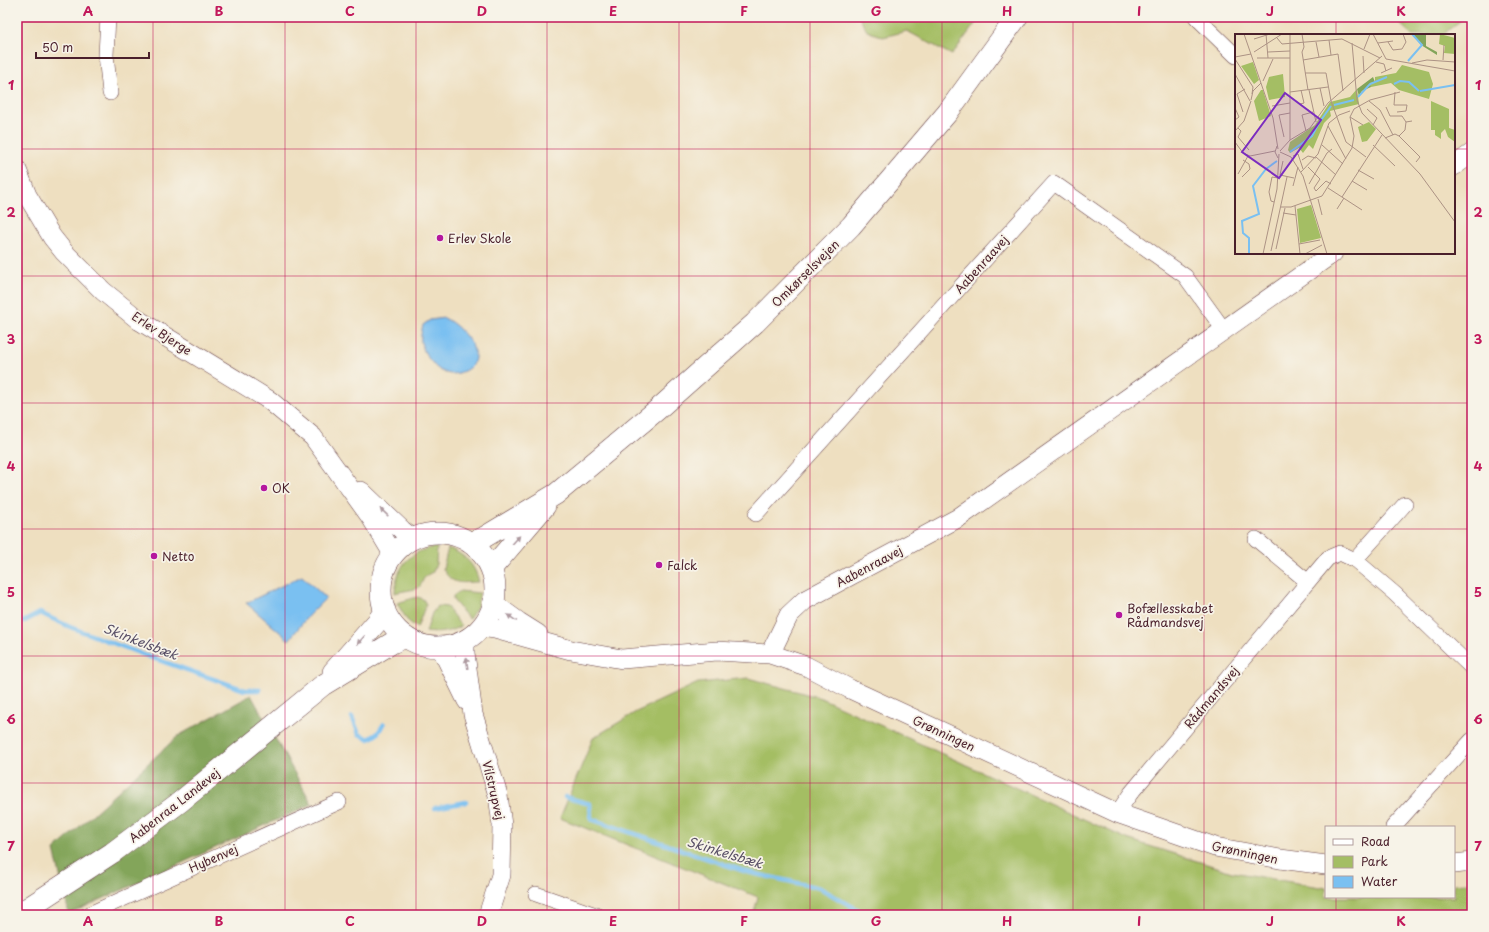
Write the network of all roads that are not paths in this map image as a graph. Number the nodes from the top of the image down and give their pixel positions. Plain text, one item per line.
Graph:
1 (108, 17) edge
2 (1016, 17) edge
3 (1196, 17) edge
4 (1235, 55) edge
5 (110, 93) dead end
6 (1472, 153) edge
7 (1455, 165) edge
8 (17, 170) edge
9 (1333, 254) edge
10 (1224, 330) junction
11 (336, 468) junction
12 (556, 494) junction
13 (1405, 504) dead end
14 (756, 514) dead end
15 (413, 539) junction
16 (1256, 539) dead end
17 (470, 543) junction
18 (393, 554) junction
19 (1355, 560) junction
20 (491, 569) junction
21 (1308, 582) junction
22 (493, 603) junction
23 (385, 610) junction
24 (473, 633) junction
25 (406, 637) junction
26 (440, 646) junction
27 (557, 646) junction
28 (770, 654) junction
29 (1472, 668) edge
30 (323, 685) junction
31 (473, 714) junction
32 (1472, 740) edge
33 (339, 802) dead end
34 (1117, 813) junction
35 (1394, 826) edge
36 (1472, 862) edge
37 (1455, 864) edge
38 (1325, 865) edge
39 (536, 894) dead end
40 (17, 915) edge
41 (87, 915) edge
42 (488, 915) edge
43 (596, 915) edge

1 - 5 street
2 - 12 main road, Omkørselsvejen
3 - 4 street
6 - 7 street
8 - 11 street, Erlev Bjerge
9 - 10 street, Aabenraavej
10 - 14 street, Aabenraavej
10 - 28 street, Aabenraavej
15 -> 11 street, Erlev Bjerge
11 - 18 street, Erlev Bjerge
12 - 17 main road, Omkørselsvejen
20 -> 12 main road, Omkørselsvejen
13 - 19 street
15 - 17 main road
15 - 18 main road
16 - 21 street
17 - 20 main road
18 - 23 main road
19 - 21 street, Rådmandsvej
19 - 29 street, Rådmandsvej
20 - 22 main road
21 - 34 street, Rådmandsvej
22 - 24 main road
27 -> 22 street, Grønningen
23 - 25 main road
23 -> 30 main road, Aabenraa Landevej
24 - 26 main road
24 - 27 street, Grønningen
31 -> 24 street, Vilstrupvej
25 - 26 main road
25 - 30 main road, Aabenraa Landevej
26 - 31 street, Vilstrupvej
27 - 28 street, Grønningen
28 - 34 street, Grønningen
30 - 40 main road, Aabenraa Landevej
31 - 42 street, Vilstrupvej
32 - 35 street
33 - 41 street, Hybenvej
34 - 38 street, Grønningen
36 - 37 street
39 - 43 street

